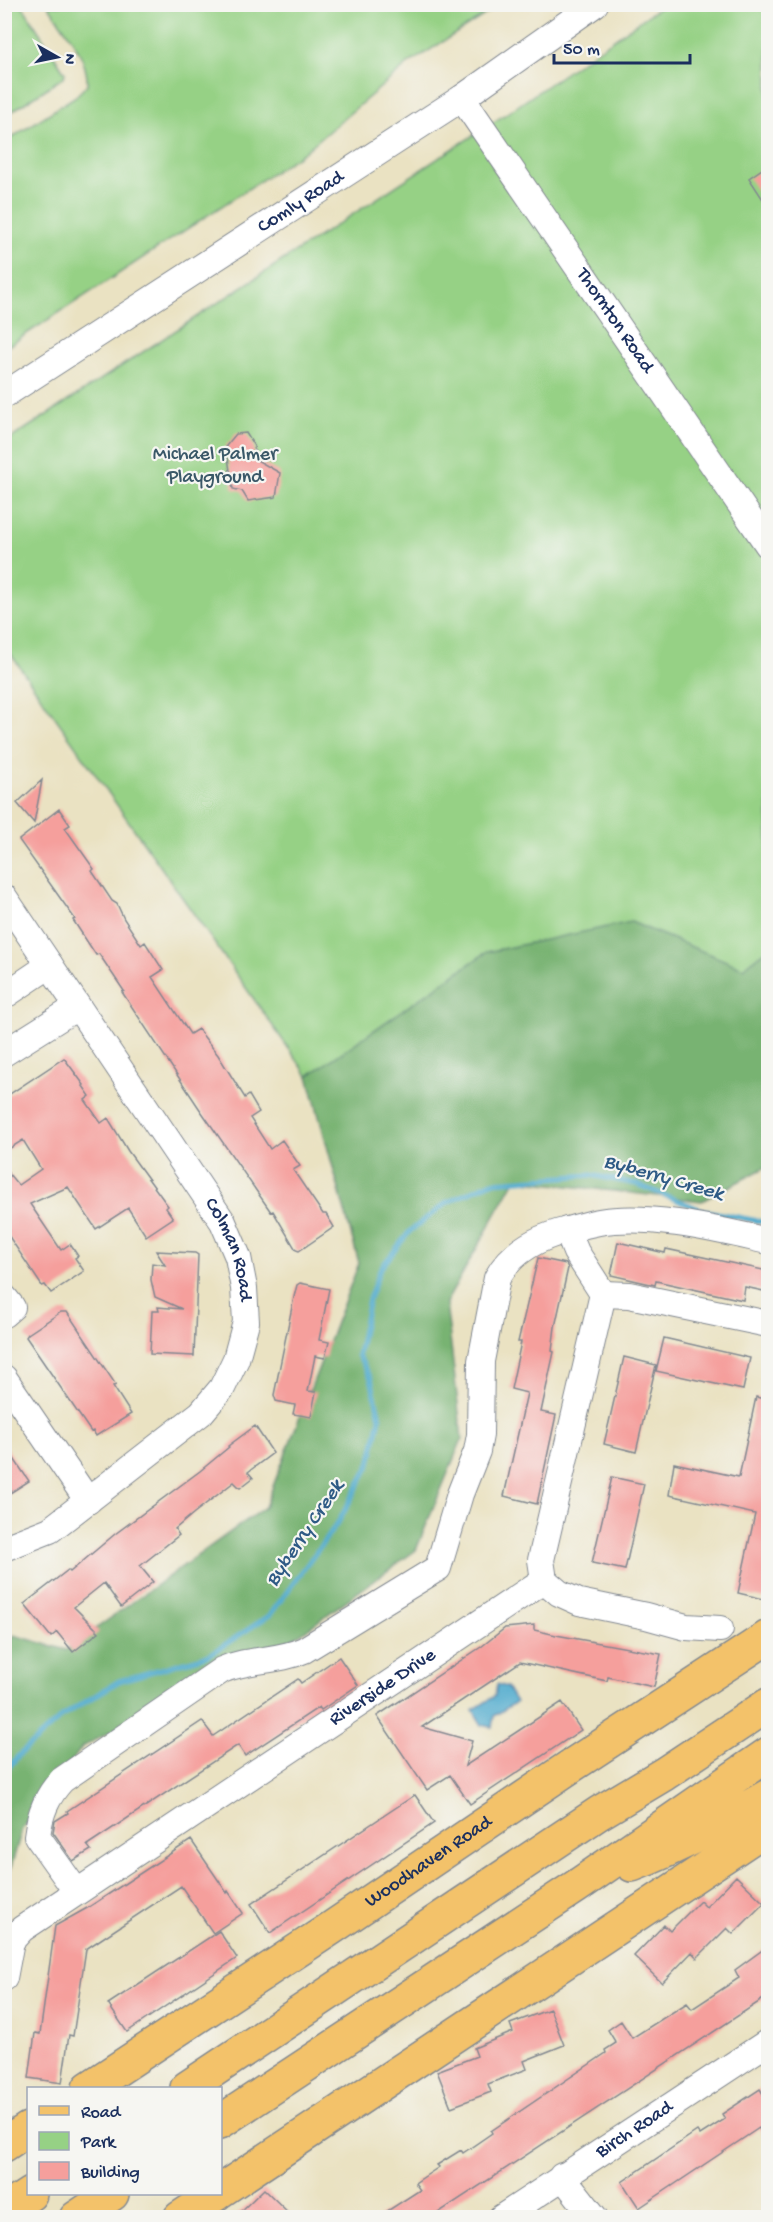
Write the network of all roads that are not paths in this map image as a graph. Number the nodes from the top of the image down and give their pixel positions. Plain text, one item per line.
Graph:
1 (596, 4) edge
2 (462, 98) junction
3 (4, 395) edge
4 (768, 545) edge
5 (4, 897) edge
6 (50, 965) junction
7 (4, 996) edge
8 (77, 1007) junction
9 (4, 1053) edge
10 (567, 1230) junction
11 (768, 1241) edge
12 (603, 1294) junction
13 (4, 1297) edge
14 (4, 1314) edge
15 (768, 1324) edge
16 (4, 1378) edge
17 (88, 1500) junction
18 (4, 1548) edge
19 (543, 1580) junction
20 (756, 1645) edge
21 (768, 1682) edge
22 (768, 1706) edge
23 (768, 1754) edge
24 (664, 1774) junction
25 (768, 1796) edge
26 (768, 1827) edge
27 (577, 1886) junction
28 (76, 1891) junction
29 (4, 1978) edge
30 (768, 2042) edge
31 (91, 2087) edge
32 (188, 2087) edge
33 (222, 2121) edge
34 (562, 2176) junction
35 (222, 2190) edge
36 (27, 2195) edge
37 (109, 2195) edge
38 (213, 2195) edge
39 (4, 2211) edge
40 (76, 2217) edge
41 (180, 2217) edge
42 (501, 2217) edge
43 (595, 2217) edge

1 - 2 street, Comly Road
2 - 3 street, Comly Road
2 - 4 street, Thornton Road
5 - 6 street, Colman Road
6 - 7 street
6 - 8 street, Colman Road
8 - 9 street
8 - 17 street, Colman Road
10 - 11 street
10 - 12 street
10 - 28 street
12 - 15 street
12 - 19 street
13 - 14 street
16 - 17 street
17 - 18 street, Colman Road
19 - 20 street
19 - 28 street, Riverside Drive
20 - 31 main road, Woodhaven Road
21 - 24 main road
22 - 24 main road
23 - 27 main road
24 - 32 main road
25 - 27 main road
26 - 35 main road
27 - 33 main road
28 - 29 street, Riverside Drive
30 - 34 street, Birch Road
34 - 42 street, Birch Road
34 - 43 street
36 - 39 main road
37 - 40 main road
38 - 41 main road

